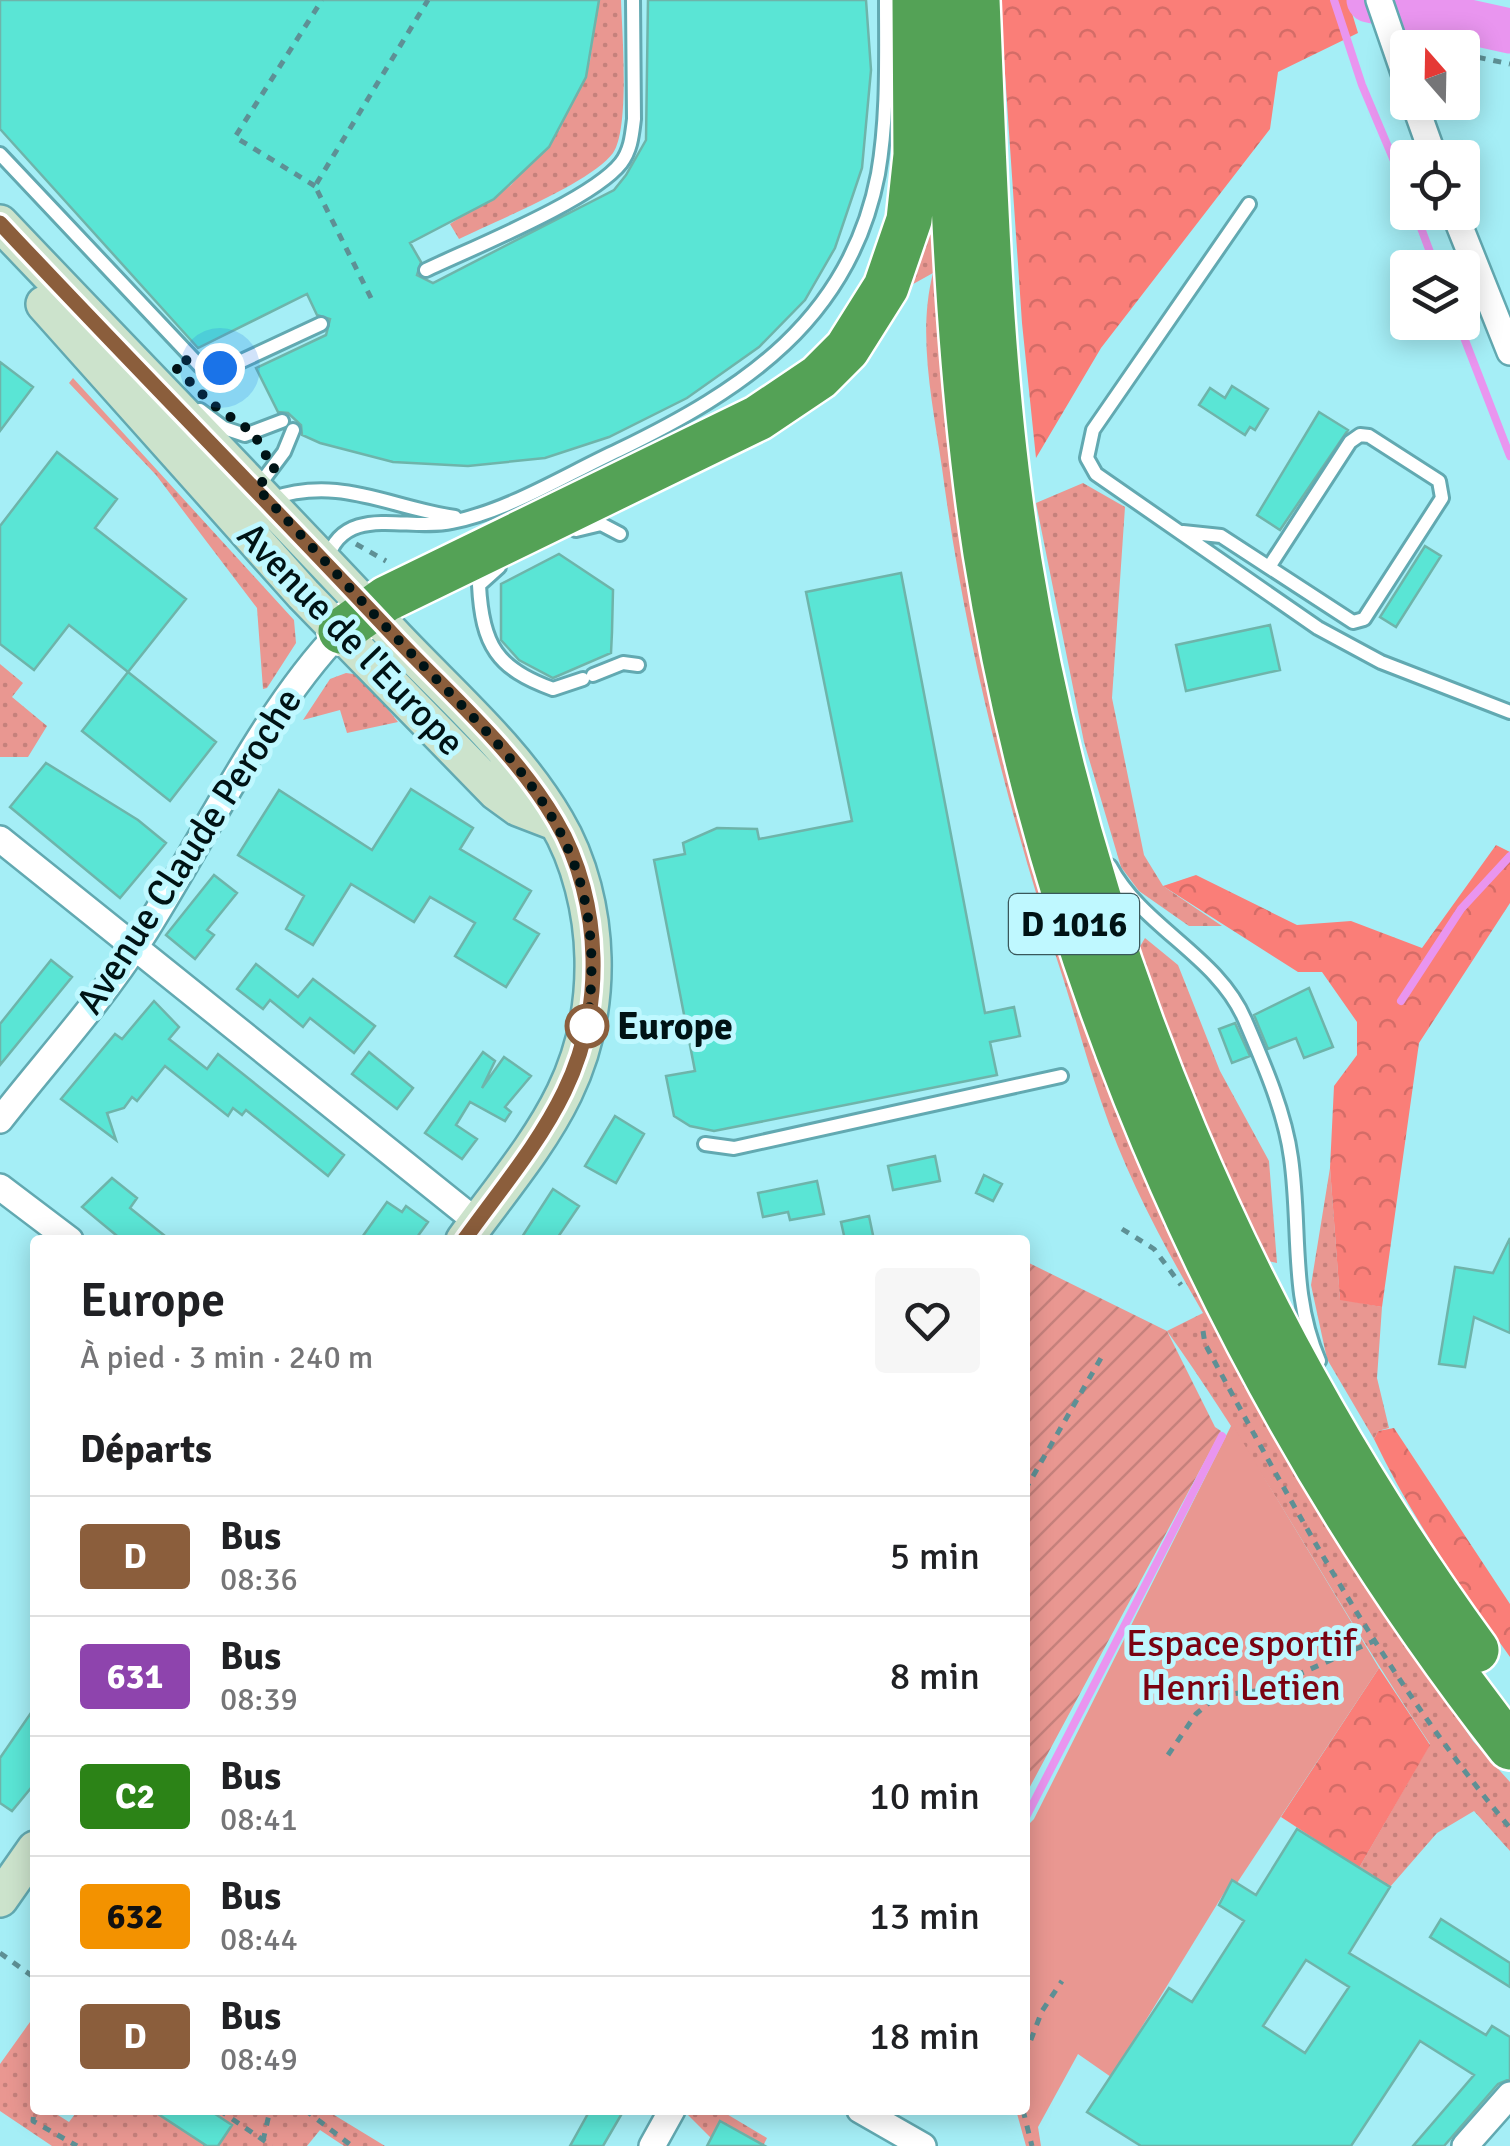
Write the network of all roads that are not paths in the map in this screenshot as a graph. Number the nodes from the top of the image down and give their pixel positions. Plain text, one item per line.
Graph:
1 (633, 0) edge
2 (886, 0) edge
3 (915, 0) edge
4 (945, 0) edge
5 (977, 0) edge
6 (0, 154) edge
7 (1249, 204) dead end
8 (0, 223) edge
9 (1461, 230) edge
10 (0, 255) edge
11 (426, 270) dead end
12 (321, 324) dead end
13 (1510, 352) edge
14 (133, 362) junction
15 (251, 503) junction
16 (466, 519) junction
17 (1178, 531) junction
18 (568, 534) dead end
19 (620, 534) dead end
20 (335, 547) junction
21 (506, 563) dead end
22 (1269, 567) junction
23 (356, 620) junction
24 (638, 664) dead end
25 (1510, 712) edge
26 (1056, 743) junction
27 (0, 840) edge
28 (135, 948) junction
29 (1061, 1076) dead end
30 (0, 1120) edge
31 (705, 1144) dead end
32 (0, 1187) edge
33 (471, 1231) edge
34 (63, 1235) edge
35 (1322, 1370) dead end
36 (1343, 1415) dead end
37 (1395, 1532) junction
38 (1510, 1696) edge
39 (1510, 1746) edge
40 (30, 1856) edge
41 (0, 1899) edge
42 (1510, 2094) edge
43 (669, 2115) edge
44 (869, 2115) edge
45 (652, 2146) edge
46 (924, 2146) edge
47 (1466, 2146) edge

1 - 11 lane
2 - 16 lane
3 - 23 highway
4 - 39 highway, D 1016
5 - 26 highway, D 1016
6 - 12 lane
7 - 17 lane
8 - 14 street, Avenue de l'Europe
9 - 13 street
10 - 15 street, Avenue de l'Europe
14 - 15 street, Avenue de l'Europe
14 - 15 lane
15 - 16 lane
15 - 20 street, Avenue de l'Europe
15 - 23 street, Avenue de l'Europe
16 - 20 lane
17 - 22 lane
17 - 25 lane
18 - 19 lane
20 - 23 street, Avenue de l'Europe
21 - 24 lane
22 - 22 lane
23 - 28 street, Avenue Claude Peroche
23 - 33 street, Avenue de l'Europe
26 - 35 lane
26 - 37 highway, D 1016
27 - 28 street
28 - 30 street, Avenue Claude Peroche
28 - 33 street
29 - 31 lane
32 - 34 street
36 - 37 lane
37 - 38 highway, D 1016
40 - 41 street
42 - 47 street
43 - 45 street
44 - 46 street

